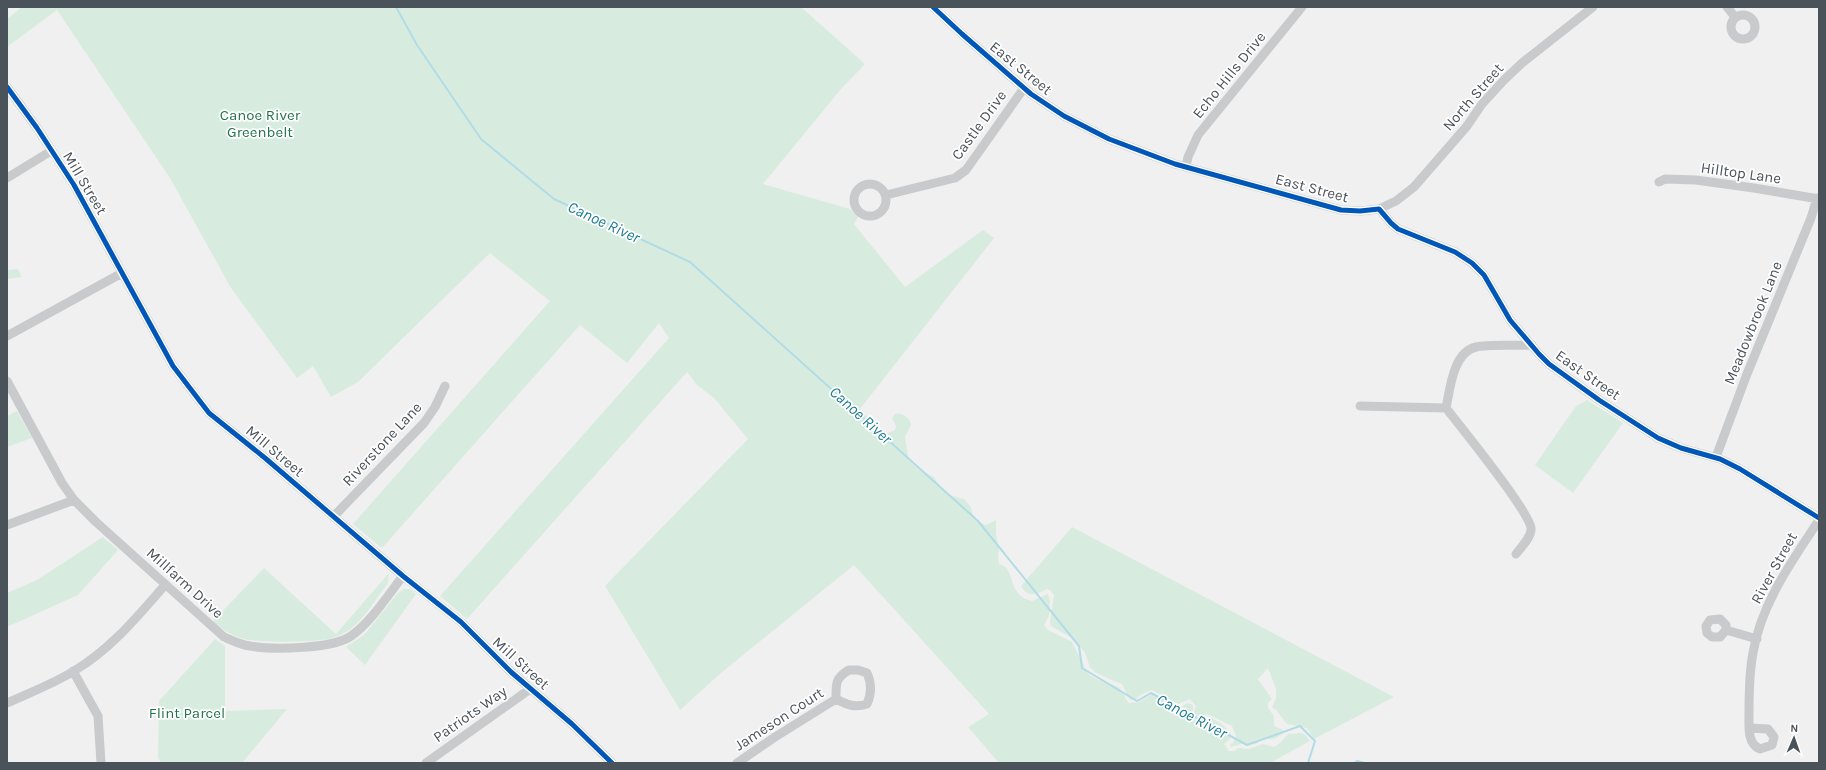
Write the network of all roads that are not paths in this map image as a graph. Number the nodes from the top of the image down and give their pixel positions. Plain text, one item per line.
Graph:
1 (933, 7) edge
2 (1302, 7) edge
3 (1593, 7) edge
4 (1727, 7) edge
5 (1735, 17) dead end
6 (7, 87) edge
7 (1024, 88) junction
8 (51, 151) junction
9 (1186, 166) junction
10 (7, 178) edge
11 (1659, 182) dead end
12 (886, 195) dead end
13 (1818, 199) edge
14 (1379, 209) junction
15 (122, 274) junction
16 (7, 336) edge
17 (1532, 345) junction
18 (7, 381) edge
19 (445, 386) dead end
20 (1360, 406) dead end
21 (1446, 408) junction
22 (1716, 457) junction
23 (74, 500) junction
24 (334, 516) junction
25 (1819, 519) edge
26 (7, 525) edge
27 (1516, 554) dead end
28 (403, 576) junction
29 (165, 585) junction
30 (1726, 630) dead end
31 (1756, 639) junction
32 (74, 671) junction
33 (530, 689) junction
34 (836, 699) junction
35 (7, 703) edge
36 (1749, 728) dead end
37 (101, 763) edge
38 (426, 763) edge
39 (612, 763) edge
40 (737, 763) edge

1 - 7 street, East Street
2 - 9 street, Echo Hills Drive
3 - 14 street, North Street
4 - 5 street
6 - 8 street, Mill Street
7 - 9 street, East Street
7 - 12 street, Castle Drive
8 - 10 street
8 - 15 street, Mill Street
9 - 14 street, East Street
11 - 13 street, Hilltop Lane
13 - 22 street, Meadowbrook Lane
14 - 17 street, East Street
15 - 16 street
15 - 24 street, Mill Street
17 - 21 street
17 - 22 street, East Street
18 - 23 street, Millfarm Drive
19 - 24 street, Riverstone Lane
20 - 21 street
21 - 27 street
22 - 25 street, East Street
23 - 26 street
23 - 29 street, Millfarm Drive
24 - 28 street, Mill Street
25 - 31 street, River Street
28 - 29 street, Millfarm Drive
28 - 33 street, Mill Street
29 - 32 street
30 - 31 street
31 - 36 street, River Street
32 - 35 street
32 - 37 street
33 - 38 street, Patriots Way
33 - 39 street, Mill Street
34 - 34 street, Jameson Court
34 - 40 street, Jameson Court

